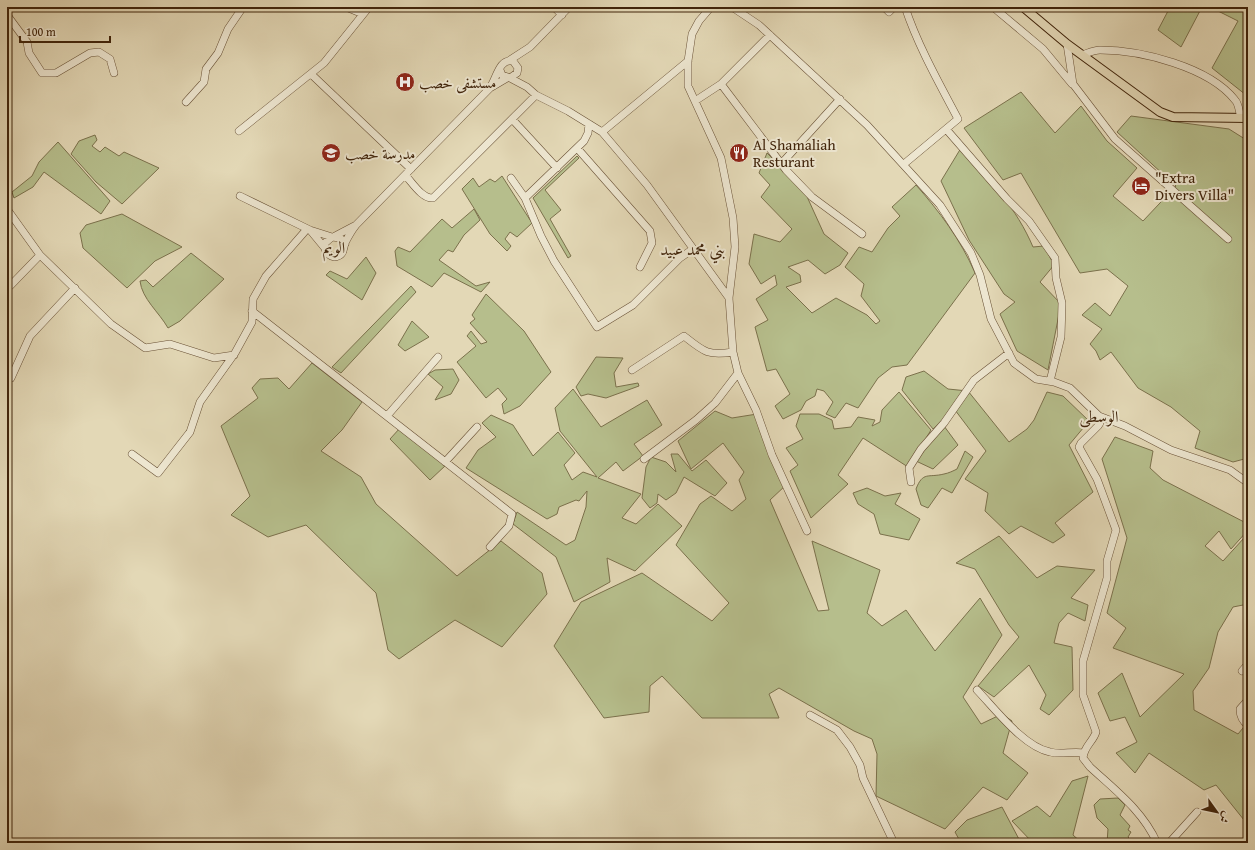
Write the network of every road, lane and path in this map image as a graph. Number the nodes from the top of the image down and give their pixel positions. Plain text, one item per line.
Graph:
1 (243, 7) edge
2 (346, 7) edge
3 (369, 7) edge
4 (554, 7) edge
5 (569, 7) edge
6 (711, 7) edge
7 (732, 7) edge
8 (884, 7) edge
9 (894, 7) edge
10 (905, 7) edge
11 (993, 7) edge
12 (1028, 9) edge
13 (363, 14) junction
14 (7, 15) edge
15 (562, 15) junction
16 (770, 35) junction
17 (1067, 44) junction
18 (530, 47) junction
19 (1082, 55) junction
20 (510, 60) junction
21 (688, 61) junction
22 (518, 69) junction
23 (500, 70) junction
24 (114, 73) dead end
25 (311, 74) junction
26 (508, 78) junction
27 (722, 84) junction
28 (1072, 84) junction
29 (527, 87) junction
30 (490, 88) junction
31 (536, 95) junction
32 (695, 100) junction
33 (840, 100) junction
34 (186, 102) dead end
35 (1244, 118) edge
36 (512, 119) junction
37 (589, 124) junction
38 (946, 128) junction
39 (239, 131) dead end
40 (602, 132) junction
41 (577, 148) junction
42 (781, 164) junction
43 (904, 164) junction
44 (557, 168) junction
45 (408, 172) junction
46 (511, 178) dead end
47 (240, 196) dead end
48 (525, 198) junction
49 (7, 209) edge
50 (356, 225) junction
51 (308, 230) junction
52 (862, 234) dead end
53 (333, 237) junction
54 (1228, 239) dead end
55 (344, 244) junction
56 (324, 247) junction
57 (693, 249) junction
58 (40, 255) junction
59 (640, 266) dead end
60 (10, 286) dead end
61 (75, 288) junction
62 (729, 298) junction
63 (252, 311) junction
64 (734, 352) junction
65 (1009, 353) junction
66 (234, 354) junction
67 (438, 357) dead end
68 (632, 370) dead end
69 (738, 373) junction
70 (11, 378) dead end
71 (1050, 381) junction
72 (387, 416) junction
73 (1099, 416) junction
74 (477, 427) dead end
75 (132, 454) dead end
76 (644, 459) dead end
77 (446, 462) junction
78 (911, 482) dead end
79 (1248, 482) edge
80 (807, 531) dead end
81 (490, 547) dead end
82 (1248, 664) edge
83 (1242, 671) dead end
84 (978, 690) dead end
85 (1248, 700) edge
86 (810, 715) dead end
87 (1248, 725) edge
88 (1084, 753) junction
89 (1197, 812) dead end
90 (894, 843) edge
91 (1157, 843) edge
92 (1169, 843) edge

1 - 34 street
2 - 13 street
3 - 13 street
4 - 15 street
5 - 15 street
6 - 21 street
7 - 16 street
8 - 9 street
10 - 38 street
11 - 28 street
12 - 17 main road
13 - 25 street
14 - 24 street
15 - 18 street
16 - 27 street
16 - 33 street
17 - 19 main road
17 - 28 street
18 - 20 street
18 - 22 street
19 - 35 main road
19 - 35 street
20 - 22 street
20 - 23 street
21 - 32 street
21 - 40 street
22 - 26 street
22 - 29 street
23 - 26 street
23 - 30 street
25 - 39 street
25 - 45 street
26 - 29 street
26 - 30 street
27 - 32 street
27 - 42 street
28 - 54 street
29 - 31 street
30 - 45 street
31 - 36 street
31 - 37 street
32 - 62 street
33 - 42 street
33 - 43 street
36 - 44 street
36 - 45 street
37 - 40 street
37 - 41 street
38 - 43 street
38 - 71 street
40 - 57 street
41 - 44 street
41 - 59 street
42 - 52 street
43 - 65 street
44 - 48 street
45 - 50 street
46 - 48 street
47 - 51 street
48 - 57 street
49 - 58 street
50 - 53 street
50 - 55 street
51 - 53 street
51 - 56 street
51 - 63 street
53 - 55 street
53 - 56 street
55 - 56 street
57 - 62 street
58 - 60 street
58 - 61 street
61 - 66 street
61 - 70 street
62 - 64 street
63 - 66 street
63 - 72 street
64 - 68 street
64 - 69 street
65 - 71 street
65 - 78 street
66 - 75 street
67 - 72 street
69 - 76 street
69 - 80 street
71 - 73 street
72 - 77 street
73 - 79 street
73 - 88 street
74 - 77 street
77 - 81 street
82 - 83 street
84 - 88 street
85 - 87 street
86 - 90 street
88 - 91 street
89 - 92 street

